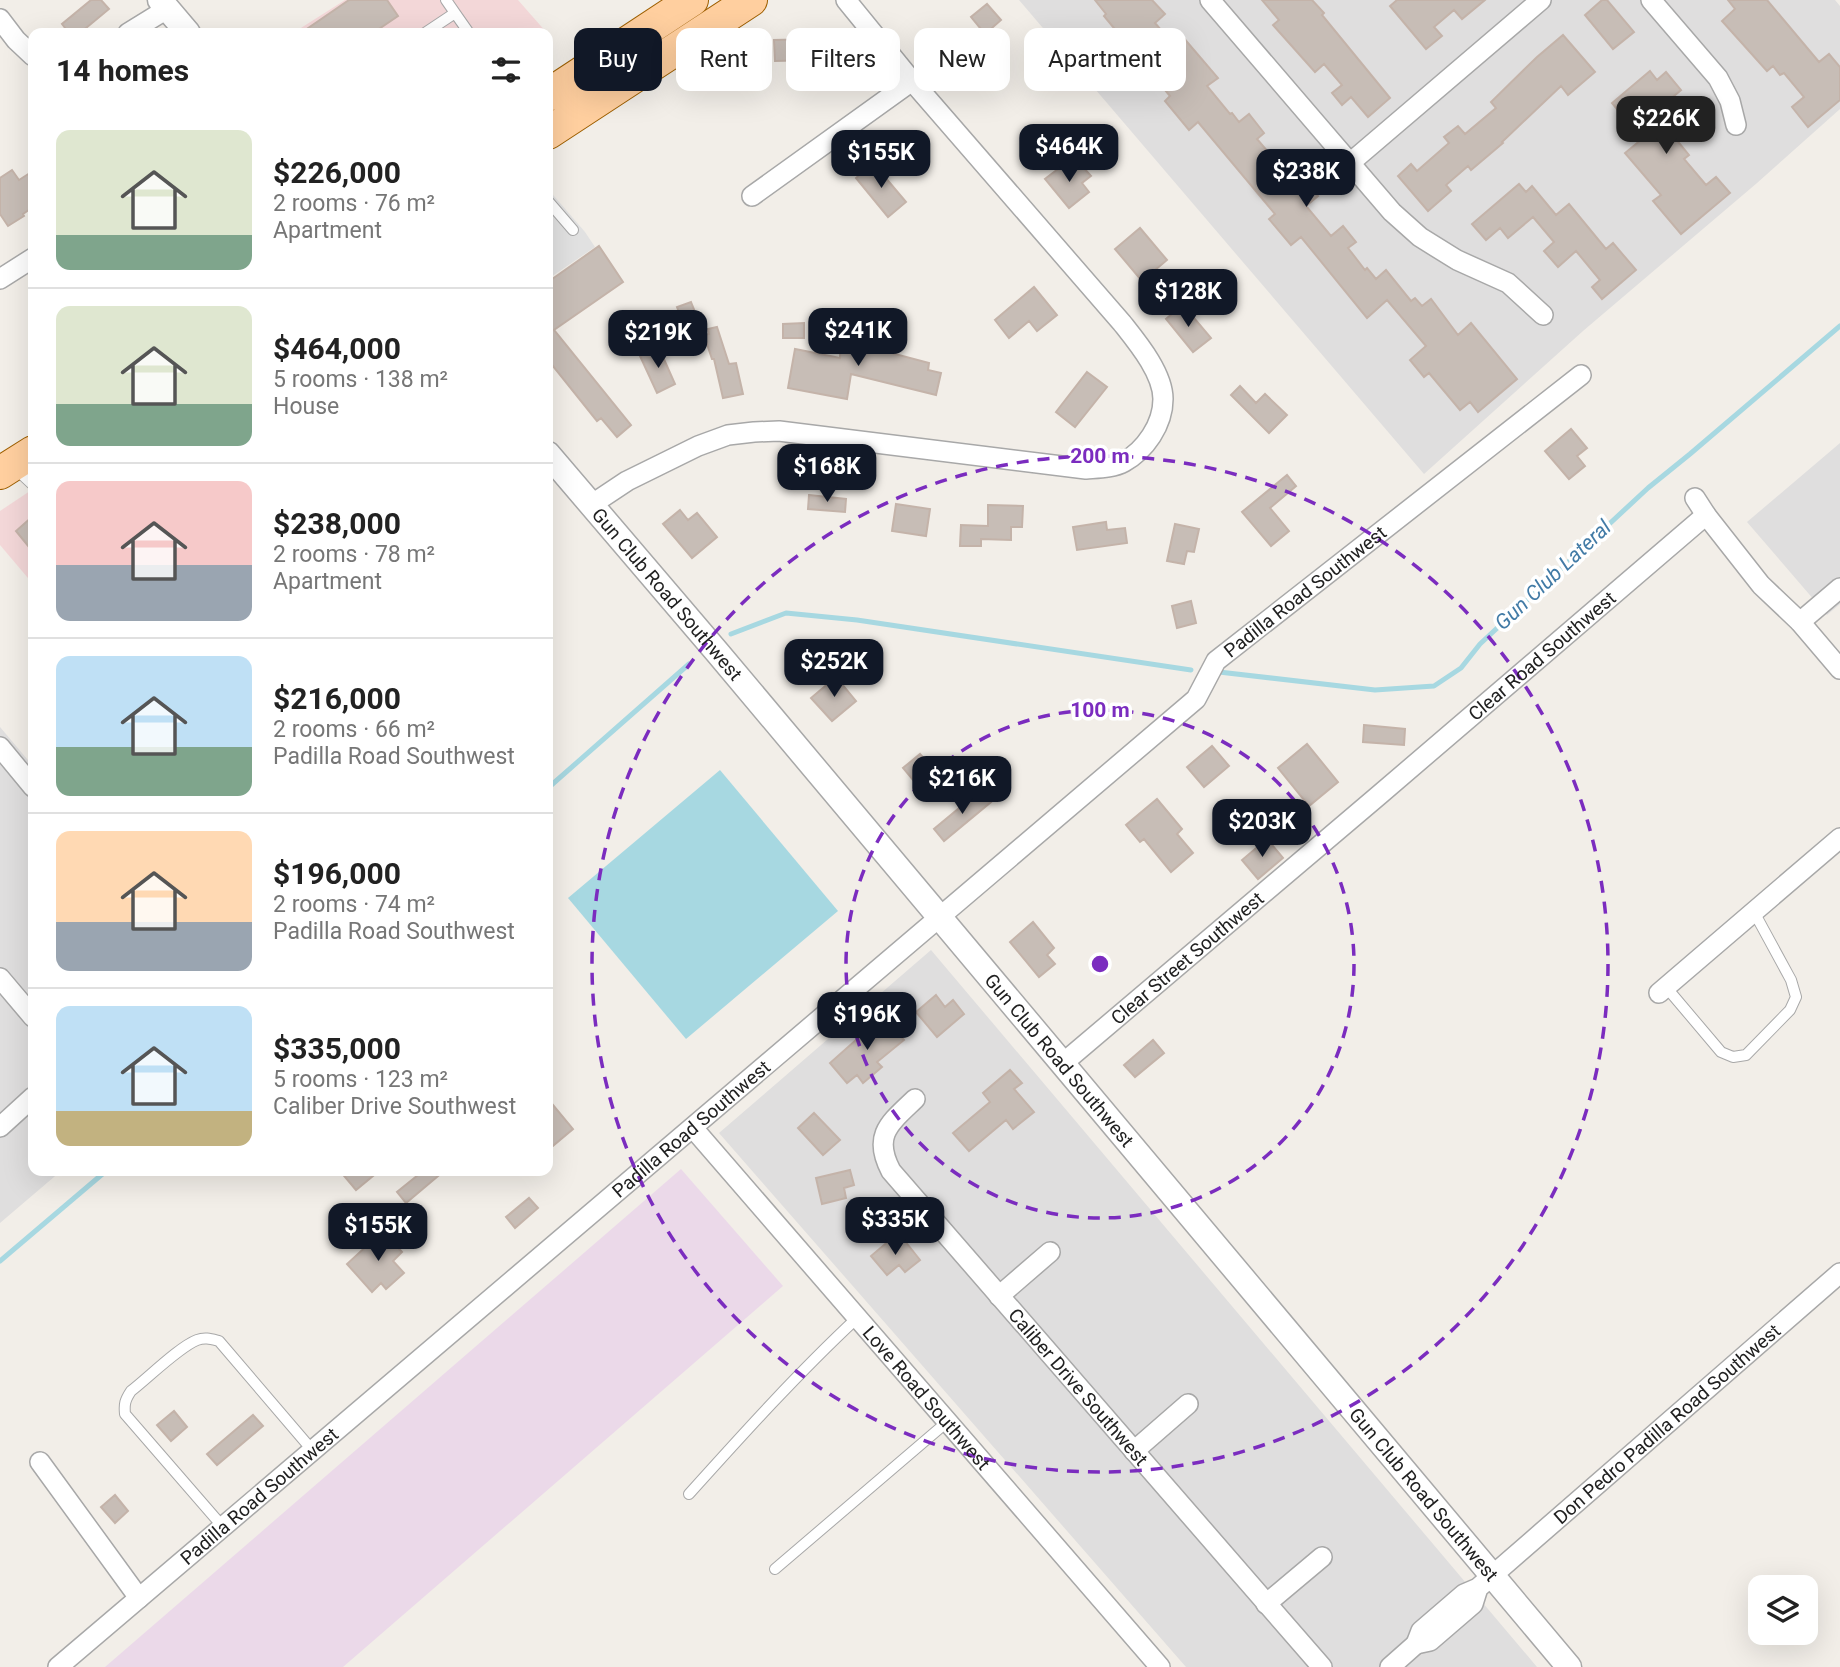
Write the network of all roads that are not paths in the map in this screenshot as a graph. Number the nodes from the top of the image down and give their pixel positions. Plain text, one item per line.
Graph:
1 (446, 0) edge
2 (692, 0) edge
3 (751, 0) edge
4 (846, 0) edge
5 (1210, 0) edge
6 (1541, 0) edge
7 (1651, 0) edge
8 (164, 4) edge
9 (455, 13) junction
10 (0, 19) edge
11 (134, 28) edge
12 (184, 28) edge
13 (432, 28) edge
14 (466, 28) edge
15 (28, 51) edge
16 (912, 81) junction
17 (553, 92) edge
18 (1736, 125) dead end
19 (553, 130) edge
20 (1350, 163) junction
21 (752, 196) dead end
22 (553, 207) edge
23 (573, 230) dead end
24 (28, 261) edge
25 (0, 279) edge
26 (1543, 315) dead end
27 (1581, 375) dead end
28 (553, 460) edge
29 (591, 505) junction
30 (1840, 589) edge
31 (1800, 622) junction
32 (1840, 669) edge
33 (0, 747) edge
34 (28, 781) edge
35 (1378, 796) joint
36 (1840, 838) edge
37 (1754, 912) junction
38 (939, 917) junction
39 (0, 978) edge
40 (1662, 990) joint
41 (28, 1011) edge
42 (1062, 1064) junction
43 (915, 1099) dead end
44 (28, 1102) edge
45 (0, 1127) edge
46 (693, 1128) junction
47 (1050, 1252) dead end
48 (1840, 1273) edge
49 (999, 1296) junction
50 (857, 1318) junction
51 (1188, 1404) dead end
52 (947, 1422) junction
53 (313, 1451) junction
54 (1134, 1451) junction
55 (40, 1462) dead end
56 (689, 1494) dead end
57 (223, 1527) junction
58 (1322, 1557) dead end
59 (775, 1569) dead end
60 (1485, 1581) junction
61 (139, 1598) junction
62 (1266, 1604) junction
63 (1400, 1664) edge
64 (58, 1667) edge
65 (1160, 1667) edge
66 (1322, 1667) edge
67 (1569, 1667) edge

1 - 9 lane
2 - 17 main road
3 - 19 main road
4 - 16 street
5 - 20 street
6 - 20 street
7 - 18 street
8 - 11 street
8 - 12 street
9 - 13 lane
9 - 14 lane
10 - 15 street
16 - 21 street
16 - 29 street
20 - 26 street
22 - 23 lane
24 - 25 street
27 - 38 street, Padilla Road Southwest
28 - 29 street, Gun Club Road Southwest
29 - 38 street, Gun Club Road Southwest
30 - 31 street
31 - 32 street
31 - 35 street, Clear Road Southwest
33 - 34 street
35 - 42 street, Clear Street Southwest
36 - 37 street
37 - 40 street
37 - 40 lane
38 - 42 street, Gun Club Road Southwest
38 - 46 street, Padilla Road Southwest
39 - 41 street
42 - 60 street, Gun Club Road Southwest
43 - 49 street, Caliber Drive Southwest
44 - 45 street
46 - 50 street, Love Road Southwest
46 - 53 street, Padilla Road Southwest
47 - 49 street
48 - 60 street, Don Pedro Padilla Road Southwest
49 - 54 street, Caliber Drive Southwest
50 - 52 street, Love Road Southwest
50 - 56 lane
51 - 54 street
52 - 59 lane
52 - 65 street, Love Road Southwest
53 - 57 street, Padilla Road Southwest
53 - 57 lane
54 - 62 street, Caliber Drive Southwest
55 - 61 street
57 - 61 street, Padilla Road Southwest
58 - 62 street
60 - 63 street
60 - 67 street, Gun Club Road Southwest
61 - 64 street, Padilla Road Southwest
62 - 66 street, Caliber Drive Southwest

